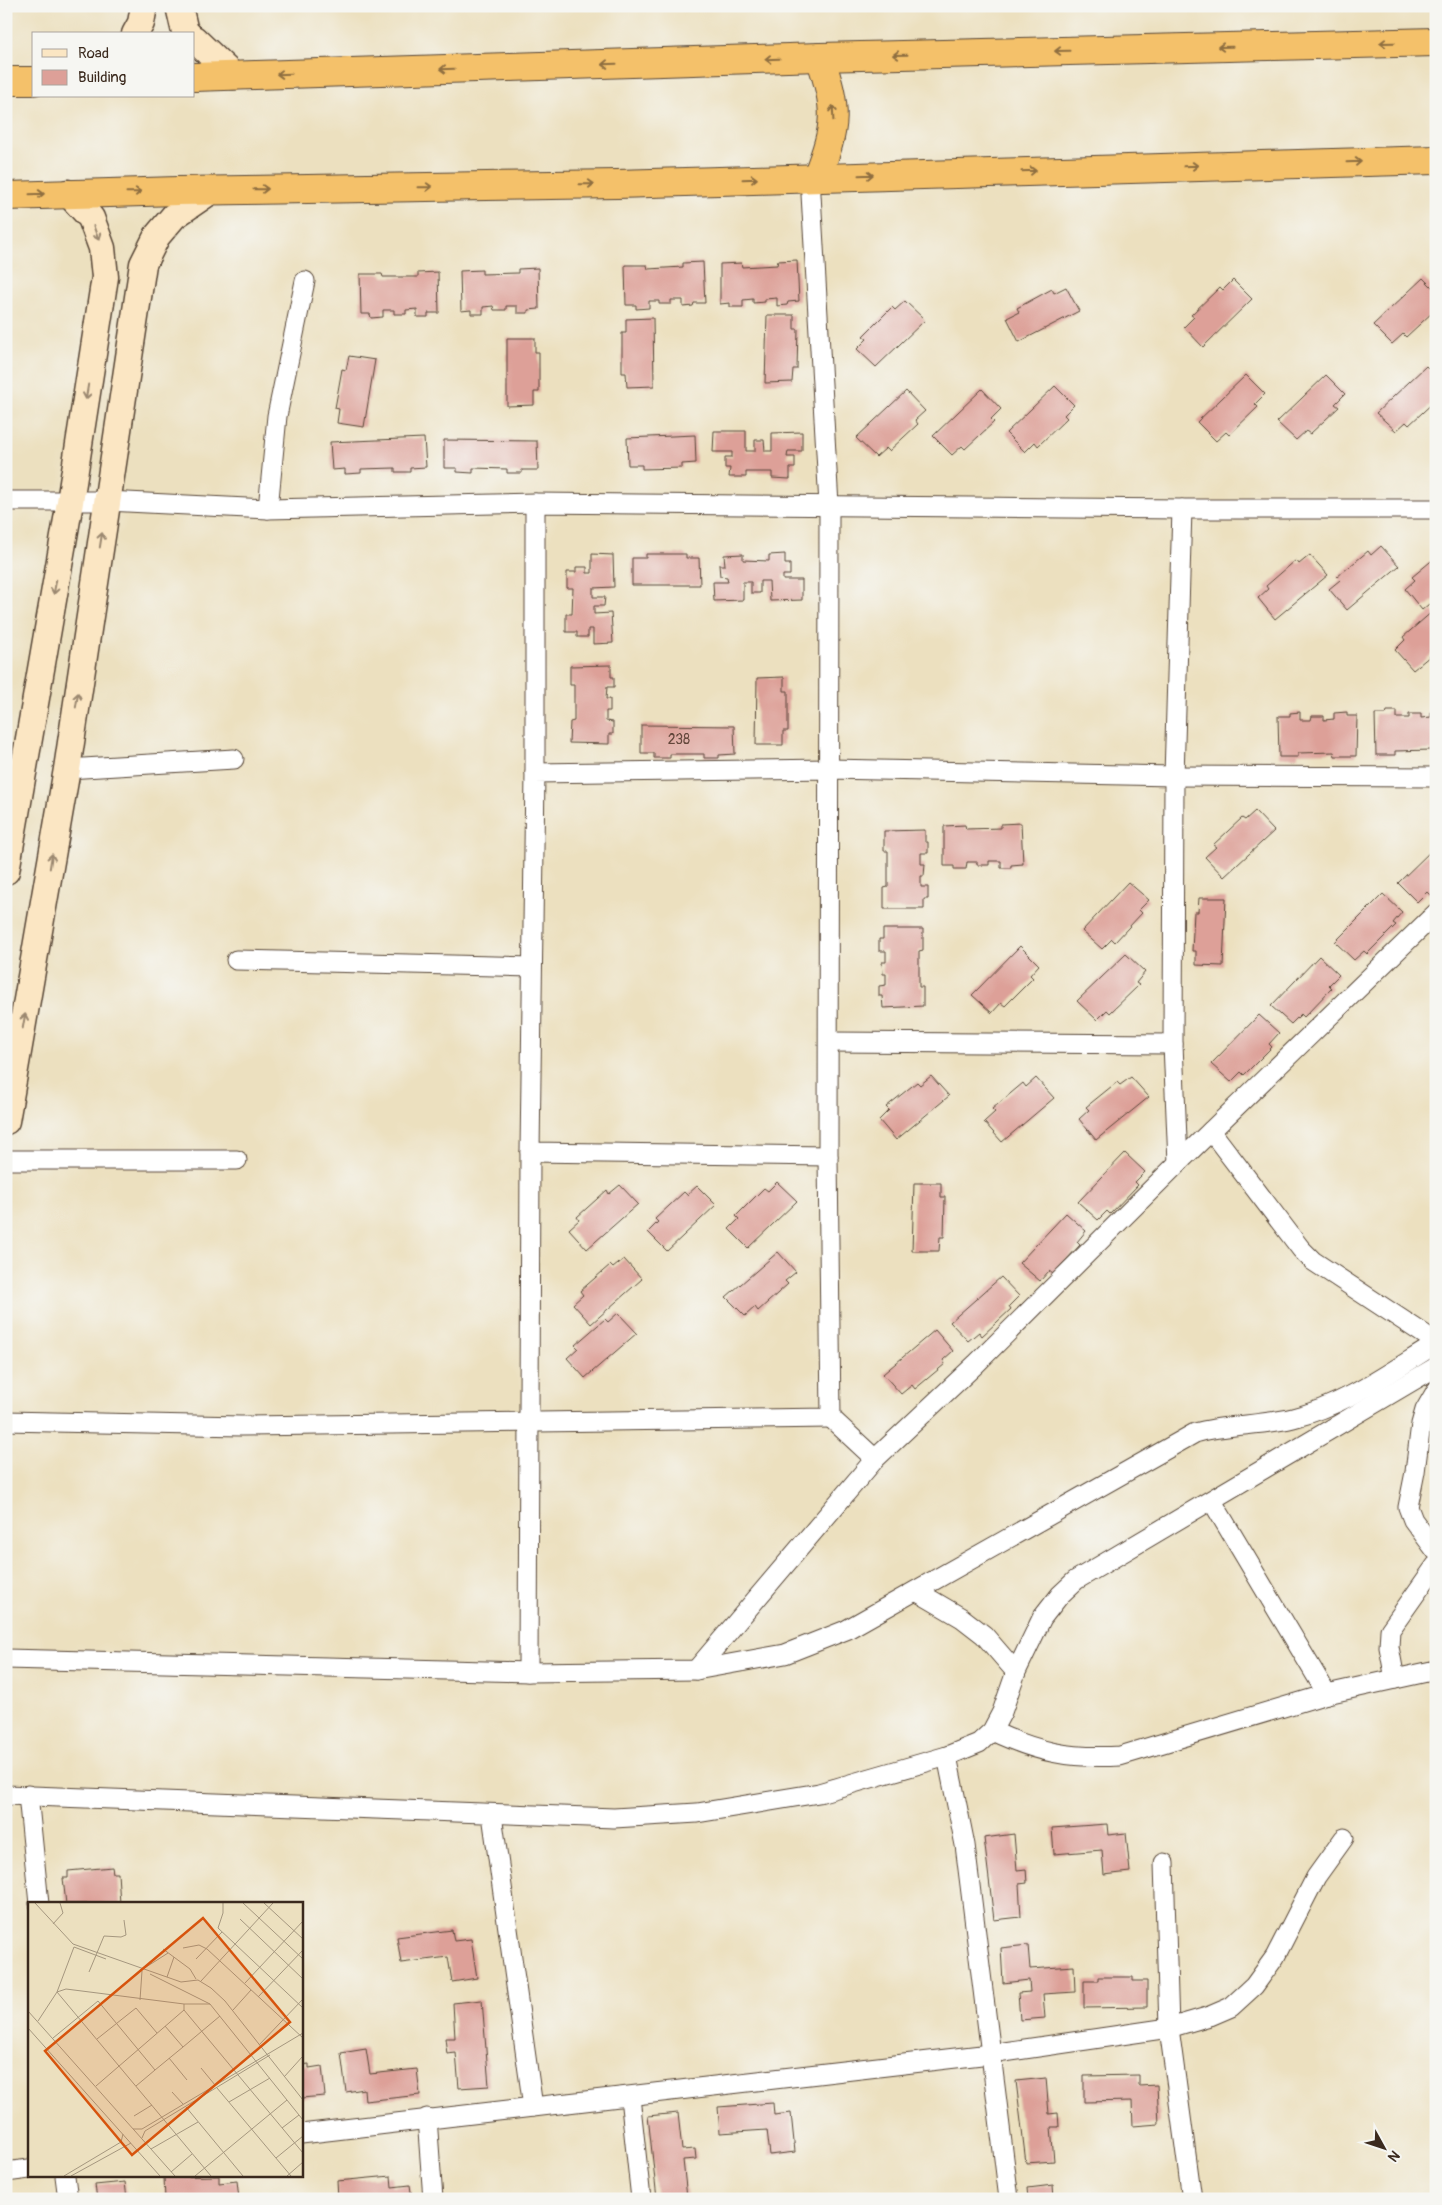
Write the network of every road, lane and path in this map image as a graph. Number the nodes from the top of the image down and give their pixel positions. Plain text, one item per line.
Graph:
1 (144, 6) edge
2 (179, 6) edge
3 (136, 32) edge
4 (185, 32) edge
5 (195, 41) edge
6 (1436, 42) edge
7 (820, 57) junction
8 (233, 76) junction
9 (195, 77) edge
10 (6, 81) edge
11 (32, 81) edge
12 (1436, 160) edge
13 (814, 177) junction
14 (212, 190) junction
15 (68, 193) junction
16 (6, 196) edge
17 (305, 281) dead end
18 (6, 501) edge
19 (107, 501) junction
20 (70, 502) junction
21 (535, 503) junction
22 (829, 506) junction
23 (1182, 509) junction
24 (1436, 509) edge
25 (268, 510) junction
26 (234, 759) dead end
27 (15, 768) edge
28 (67, 769) junction
29 (830, 769) junction
30 (535, 773) junction
31 (1174, 776) junction
32 (1436, 777) edge
33 (6, 871) edge
34 (1436, 913) edge
35 (236, 960) dead end
36 (532, 967) junction
37 (829, 1042) junction
38 (1172, 1044) junction
39 (6, 1121) edge
40 (1211, 1131) junction
41 (530, 1152) junction
42 (828, 1156) junction
43 (6, 1160) edge
44 (237, 1160) dead end
45 (1178, 1163) junction
46 (1436, 1343) edge
47 (1436, 1367) edge
48 (1436, 1391) edge
49 (831, 1418) junction
50 (6, 1421) edge
51 (529, 1422) junction
52 (875, 1458) junction
53 (1212, 1501) junction
54 (1436, 1551) edge
55 (1436, 1565) edge
56 (916, 1591) junction
57 (6, 1659) edge
58 (696, 1670) junction
59 (1436, 1670) edge
60 (528, 1672) junction
61 (1016, 1672) junction
62 (1396, 1679) junction
63 (1327, 1694) junction
64 (992, 1731) junction
65 (948, 1756) junction
66 (28, 1795) junction
67 (6, 1796) edge
68 (492, 1815) junction
69 (1344, 1838) dead end
70 (1164, 1863) dead end
71 (39, 1902) edge
72 (1169, 2028) junction
73 (990, 2054) junction
74 (630, 2097) junction
75 (533, 2107) junction
76 (427, 2118) junction
77 (302, 2134) edge
78 (28, 2169) edge
79 (6, 2172) edge
80 (65, 2178) edge
81 (68, 2199) edge
82 (433, 2199) edge
83 (641, 2199) edge
84 (1009, 2199) edge
85 (1192, 2199) edge

1 - 3 street
2 - 4 street
5 - 8 street
6 -> 7 highway
7 -> 8 highway
13 -> 7 highway
8 - 9 highway
10 - 11 highway
13 -> 12 highway
14 -> 13 highway
13 - 22 street
15 -> 14 highway
14 - 19 street
16 -> 15 highway
15 -> 20 street
17 - 25 street
18 - 20 street
19 - 20 street
19 - 25 street
28 -> 19 street
20 -> 27 street
21 - 22 street
21 - 25 street
21 - 30 street
22 - 23 street
22 - 29 street
23 - 24 street
23 - 31 street
26 - 28 street
27 - 33 street
39 -> 28 street
29 - 30 street
29 - 31 street
29 - 37 street
30 - 36 street
31 - 32 street
31 - 38 street
34 - 40 street
35 - 36 street
36 - 41 street
37 - 38 street
37 - 42 street
38 - 45 street
40 - 45 street
40 - 46 street
41 - 42 street
41 - 51 street
42 - 49 street
43 - 44 street
45 - 52 street
46 - 56 street
47 - 53 street
48 - 54 street
49 - 51 street
49 - 52 street
50 - 51 street
51 - 60 street
52 - 58 street
53 - 61 street
53 - 63 street
55 - 62 street
56 - 58 street
56 - 61 street
57 - 60 street
58 - 60 street
59 - 62 street
61 - 64 street
62 - 63 street
63 - 64 street
64 - 65 street
65 - 68 street
65 - 73 street
66 - 67 street
66 - 68 street
66 - 71 street
68 - 75 street
69 - 72 street
70 - 72 street
72 - 73 street
72 - 85 street
73 - 74 street
73 - 84 street
74 - 75 street
74 - 83 street
75 - 76 street
76 - 77 street
76 - 82 street
78 - 79 street
80 - 81 street

